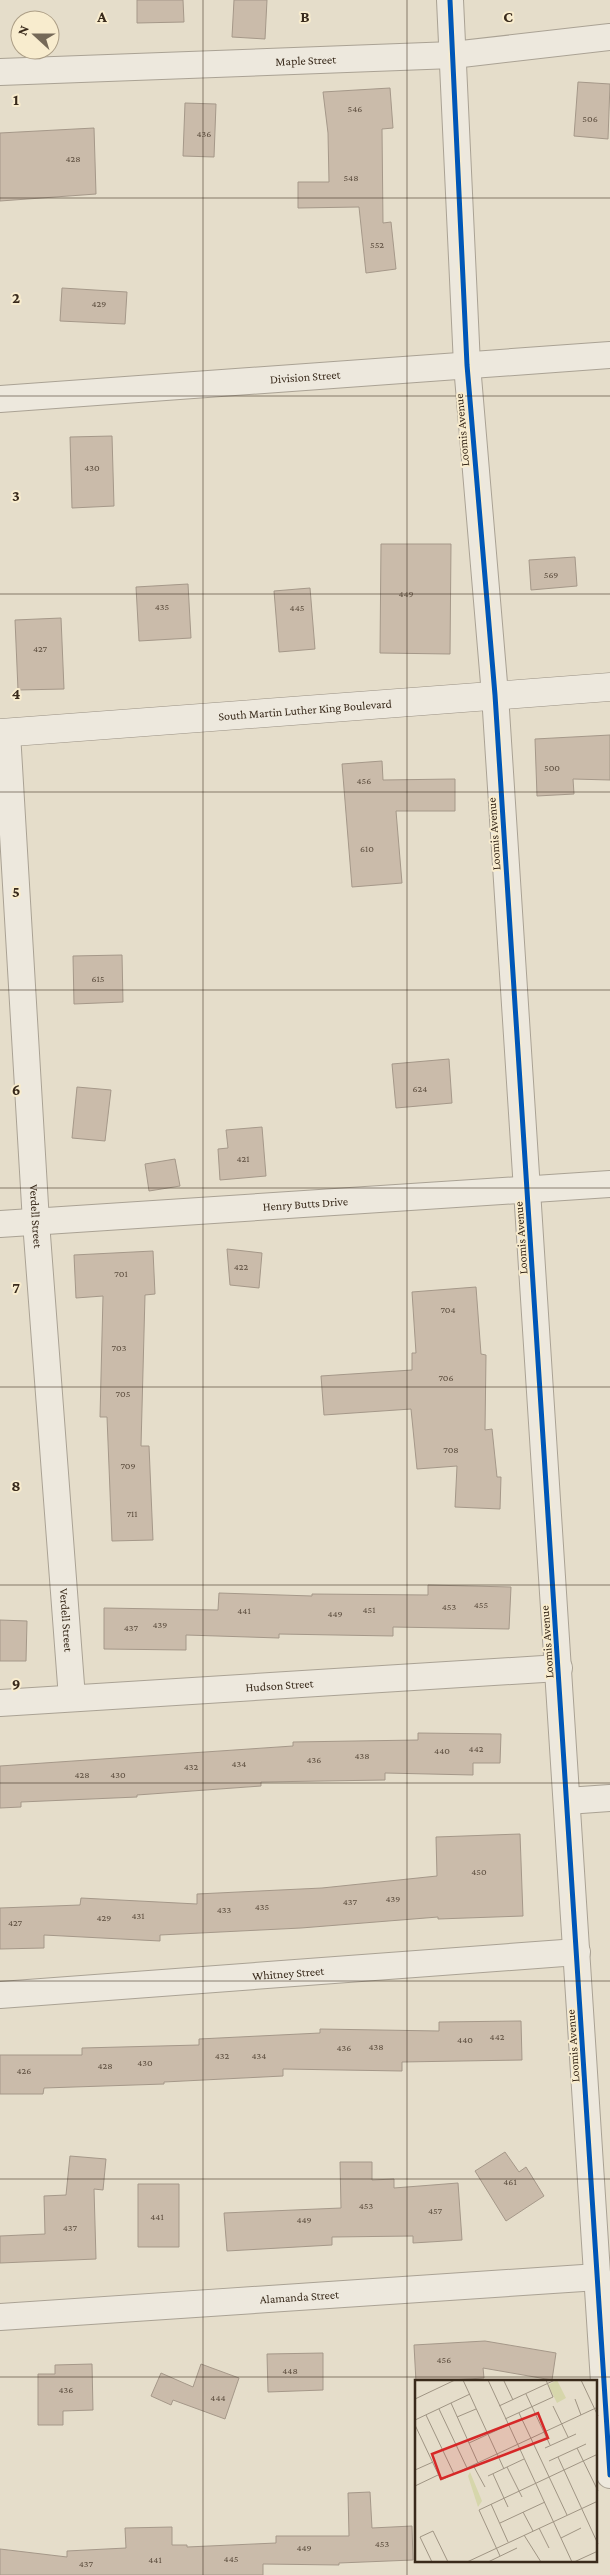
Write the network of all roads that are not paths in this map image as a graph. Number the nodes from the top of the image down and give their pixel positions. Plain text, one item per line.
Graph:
1 (450, 0) edge
2 (610, 37) edge
3 (454, 54) junction
4 (0, 72) edge
5 (610, 355) edge
6 (467, 365) junction
7 (0, 399) edge
8 (610, 686) edge
9 (495, 695) junction
10 (3, 733) edge
11 (610, 1184) edge
12 (528, 1189) junction
13 (36, 1222) junction
14 (0, 1224) edge
15 (559, 1668) junction
16 (72, 1698) junction
17 (0, 1703) edge
18 (610, 1798) edge
19 (568, 1801) junction
20 (577, 1952) junction
21 (0, 1995) edge
22 (598, 2278) junction
23 (0, 2317) edge
24 (610, 2475) edge

1 - 3 street, Loomis Avenue
2 - 3 street, Maple Street
3 - 4 street, Maple Street
3 - 6 street, Loomis Avenue
5 - 6 street, Division Street
6 - 7 street, Division Street
6 - 9 street, Loomis Avenue
8 - 9 street, South Martin Luther King Boulevard
9 - 10 street, South Martin Luther King Boulevard
9 - 12 street, Loomis Avenue
10 - 13 street, Verdell Street
11 - 12 street, Henry Butts Drive
12 - 13 street, Henry Butts Drive
12 - 15 street, Loomis Avenue
13 - 14 street, Henry Butts Drive
13 - 16 street, Verdell Street
15 - 16 street, Hudson Street
15 - 19 street, Loomis Avenue
16 - 17 street, Hudson Street
18 - 19 street
19 - 20 street, Loomis Avenue
20 - 21 street, Whitney Street
20 - 22 street, Loomis Avenue
22 - 23 street, Alamanda Street
22 - 24 street, Loomis Avenue

